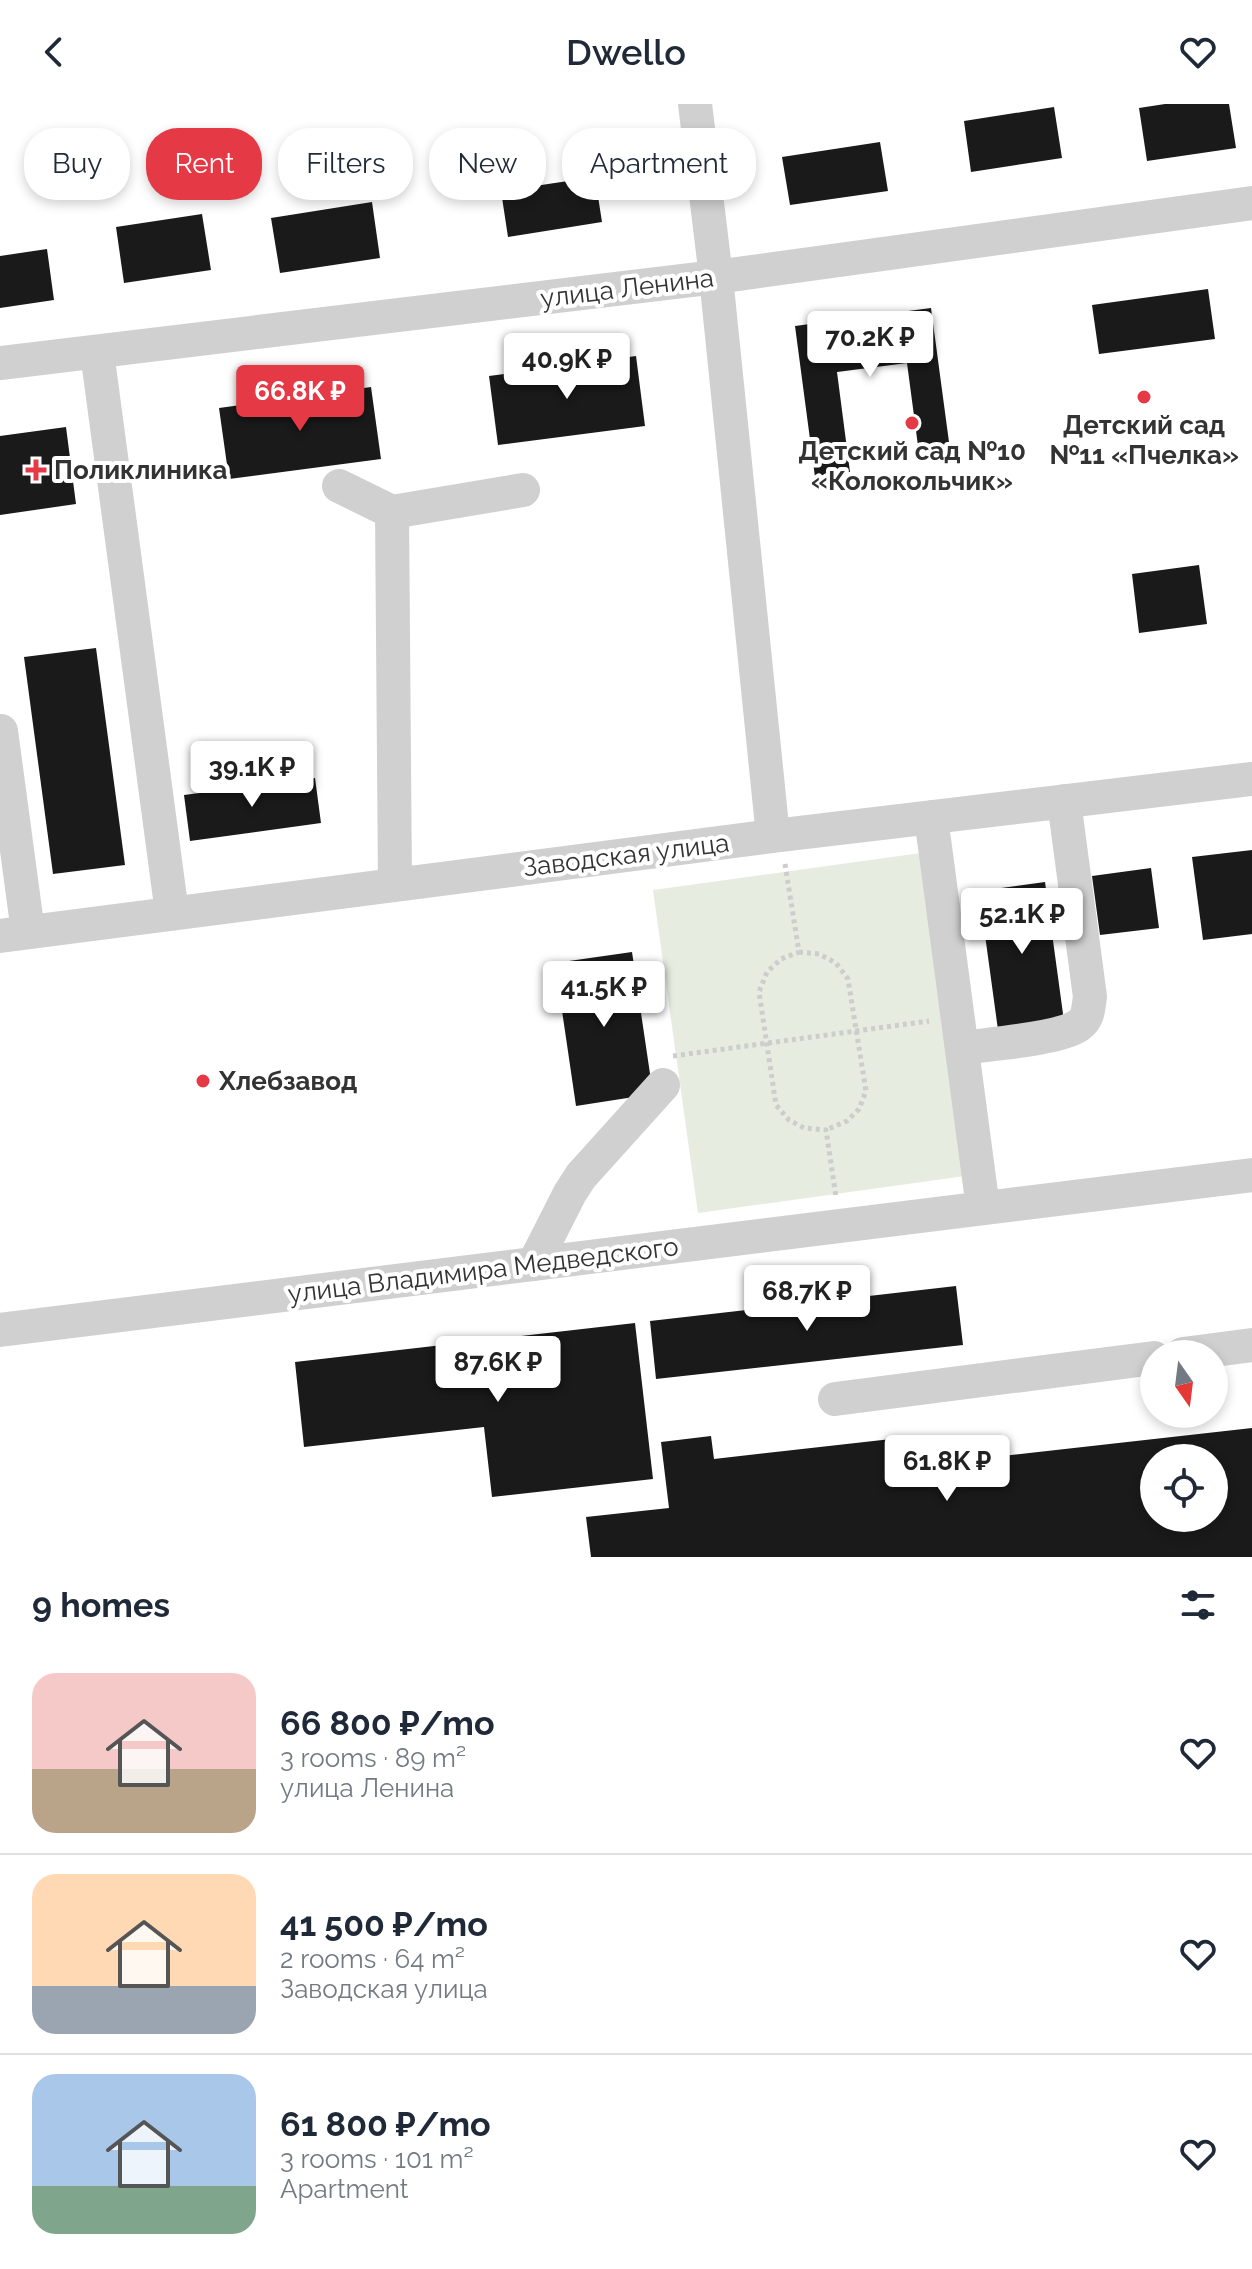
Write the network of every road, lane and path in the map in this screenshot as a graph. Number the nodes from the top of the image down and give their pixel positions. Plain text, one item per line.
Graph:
1 (695, 104) edge
2 (1252, 203) edge
3 (716, 277) junction
4 (97, 352) junction
5 (0, 363) edge
6 (339, 486) dead end
7 (523, 490) dead end
8 (392, 512) junction
9 (1, 731) edge
10 (3, 771) edge
11 (1252, 779) edge
12 (1064, 801) junction
13 (931, 817) junction
14 (777, 836) junction
15 (395, 885) junction
16 (172, 913) junction
17 (14, 934) edge
18 (799, 952) junction
19 (857, 1030) junction
20 (960, 1032) junction
21 (766, 1042) junction
22 (663, 1085) joint
23 (826, 1130) junction
24 (1252, 1175) edge
25 (983, 1208) junction
26 (841, 1226) junction
27 (534, 1264) junction
28 (0, 1330) edge
29 (1252, 1345) edge
30 (1228, 1348) edge
31 (1140, 1360) edge
32 (835, 1399) dead end

1 - 3 street
2 - 3 street, улица Ленина
3 - 4 street, улица Ленина
3 - 14 street
4 - 5 street, улица Ленина
4 - 16 street
6 - 8 street
7 - 8 street
8 - 15 street
9 - 10 street
10 - 17 street
11 - 12 street, Заводская улица
12 - 13 street, Заводская улица
12 - 20 street
13 - 14 street, Заводская улица
13 - 20 street
14 - 15 street, Заводская улица
14 - 18 path
15 - 16 street, Заводская улица
16 - 17 street, Заводская улица
18 - 19 path
18 - 21 path
19 - 20 path
19 - 21 path
19 - 23 path
20 - 25 street
21 - 22 path
21 - 23 path
22 - 27 street
23 - 26 path
24 - 25 street, улица Владимира Медведского
25 - 26 street, улица Владимира Медведского
26 - 27 street, улица Владимира Медведского
27 - 28 street, улица Владимира Медведского
29 - 30 street
31 - 32 street

